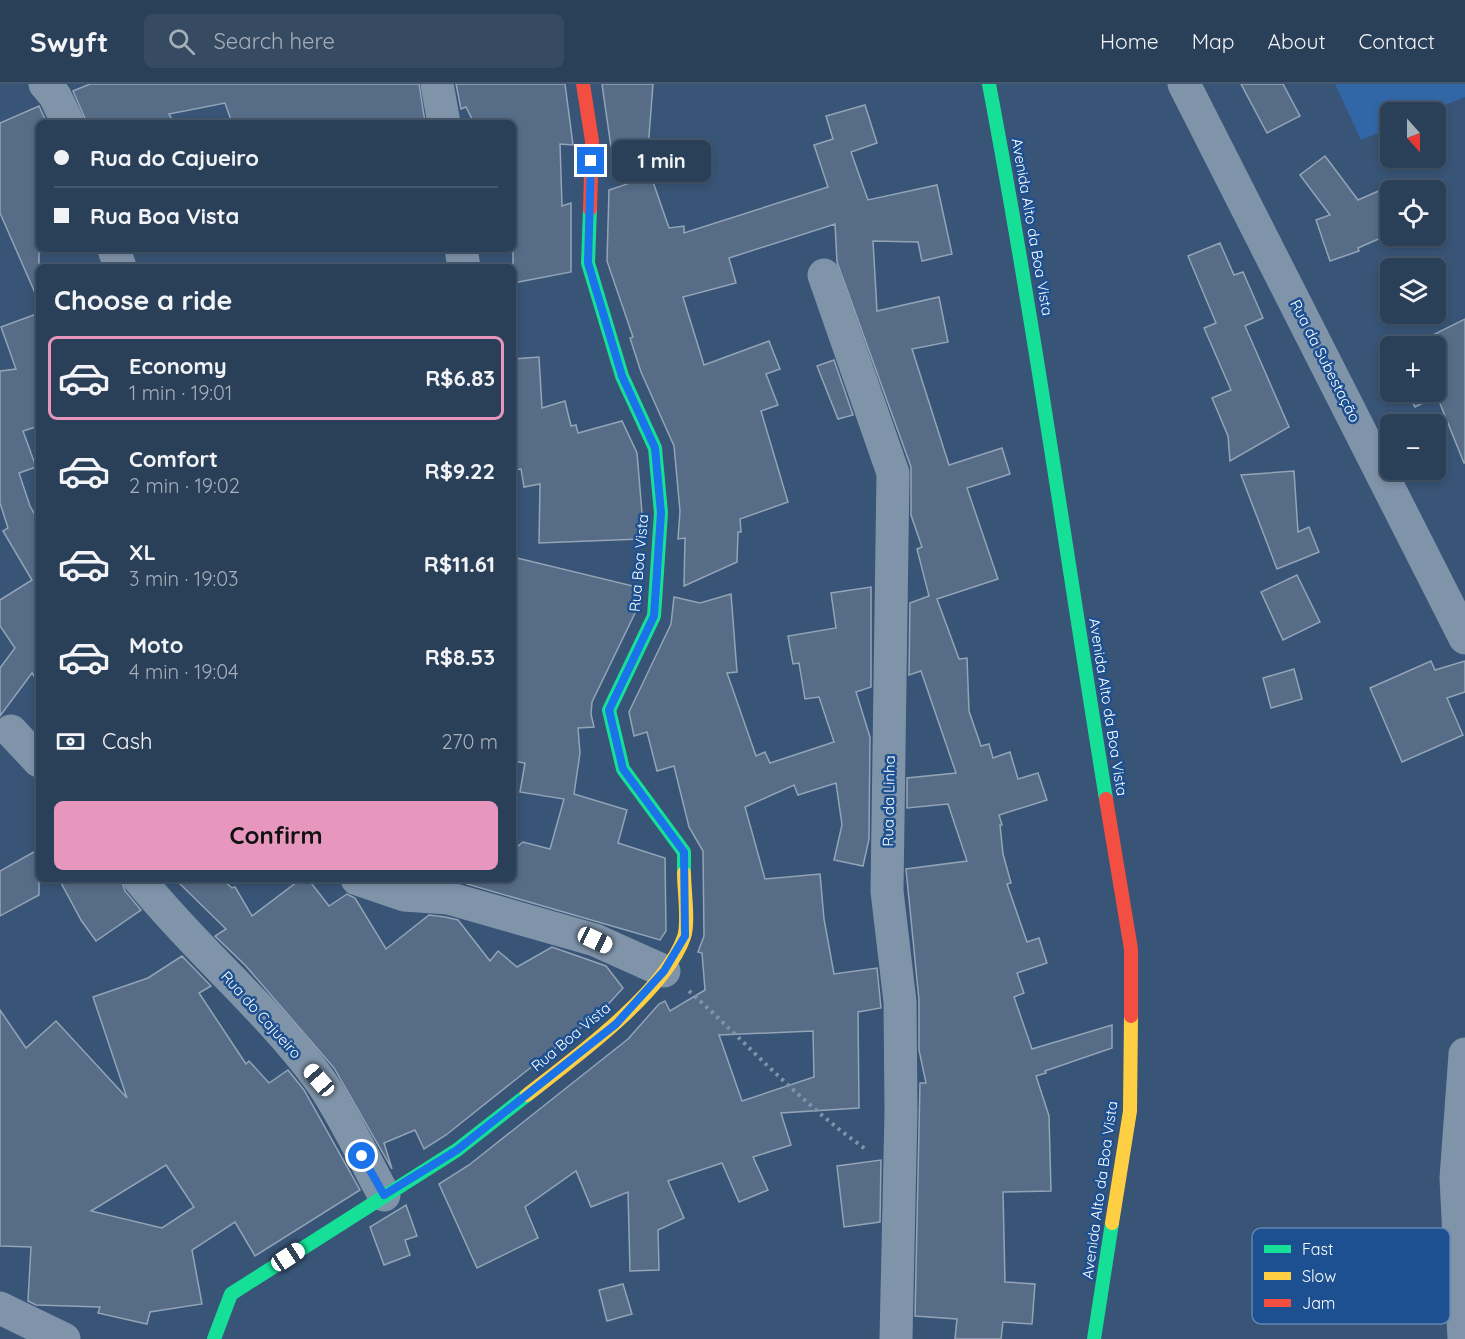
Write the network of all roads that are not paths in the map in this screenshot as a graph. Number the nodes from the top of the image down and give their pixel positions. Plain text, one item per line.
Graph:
1 (45, 84) edge
2 (583, 84) edge
3 (988, 84) edge
4 (1184, 84) edge
5 (67, 120) edge
6 (824, 275) dead end
7 (1465, 638) edge
8 (11, 731) dead end
9 (36, 758) edge
10 (141, 882) edge
11 (366, 882) edge
12 (448, 889) edge
13 (664, 971) junction
14 (1465, 1054) edge
15 (384, 1195) junction
16 (0, 1308) edge
17 (64, 1339) edge
18 (214, 1339) edge
19 (896, 1339) edge
20 (1094, 1339) edge
21 (1464, 1339) edge

1 - 5 street
2 - 13 street, Rua Boa Vista
3 - 20 street, Avenida Alto da Boa Vista
4 - 7 street, Rua da Subestação
6 - 19 street, Rua da Linha
8 - 9 street
10 - 15 street, Rua do Cajueiro
11 - 12 street
12 - 13 street
13 - 15 street, Rua Boa Vista
14 - 21 street
15 - 18 street, Rua Boa Vista
16 - 17 street

